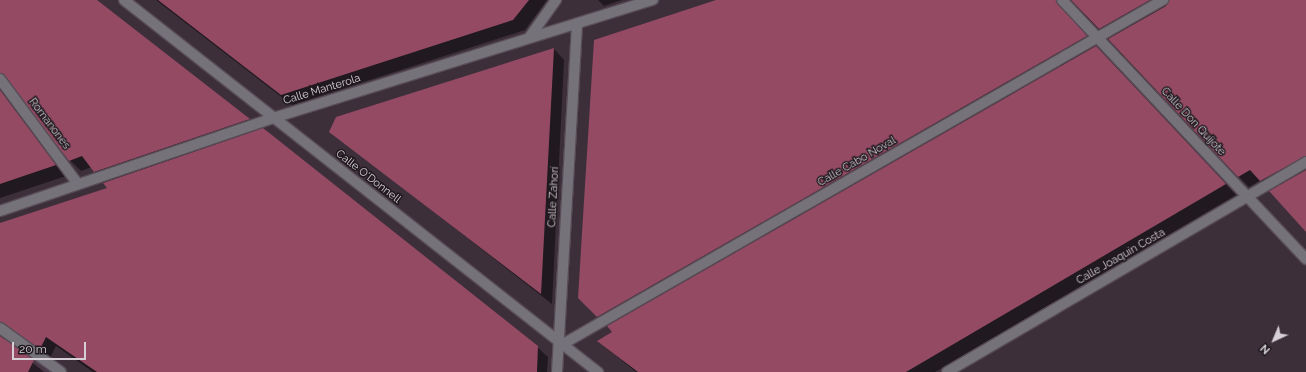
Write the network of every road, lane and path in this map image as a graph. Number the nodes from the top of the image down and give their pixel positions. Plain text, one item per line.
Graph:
1 (124, 0) edge
2 (556, 0) edge
3 (653, 0) edge
4 (1062, 0) edge
5 (1163, 0) edge
6 (577, 24) junction
7 (1099, 37) junction
8 (529, 38) junction
9 (0, 79) edge
10 (273, 118) junction
11 (1306, 162) edge
12 (78, 184) junction
13 (1246, 197) junction
14 (0, 211) edge
15 (1306, 259) edge
16 (0, 328) edge
17 (560, 342) junction
18 (61, 372) edge
19 (557, 372) edge
20 (598, 372) edge
21 (948, 372) edge

1 - 10 street, Calle O'Donnell
2 - 8 street
3 - 6 street, Calle Manterola
4 - 7 street, Calle Don Quijote
5 - 7 street, Calle Cabo Noval
6 - 8 street, Calle Manterola
6 - 17 street, Calle Zahorí
7 - 13 street, Calle Don Quijote
7 - 17 street, Calle Cabo Noval
8 - 10 street, Calle Manterola
9 - 12 street, Romanones
10 - 12 street, Calle Manterola
10 - 17 street, Calle O'Donnell
11 - 13 street, Calle Joaquín Costa
12 - 14 street, Calle Manterola
13 - 15 street, Calle Don Quijote
13 - 21 street, Calle Joaquín Costa
16 - 18 street
17 - 19 street, Calle Zahorí
17 - 20 street, Calle O'Donnell

